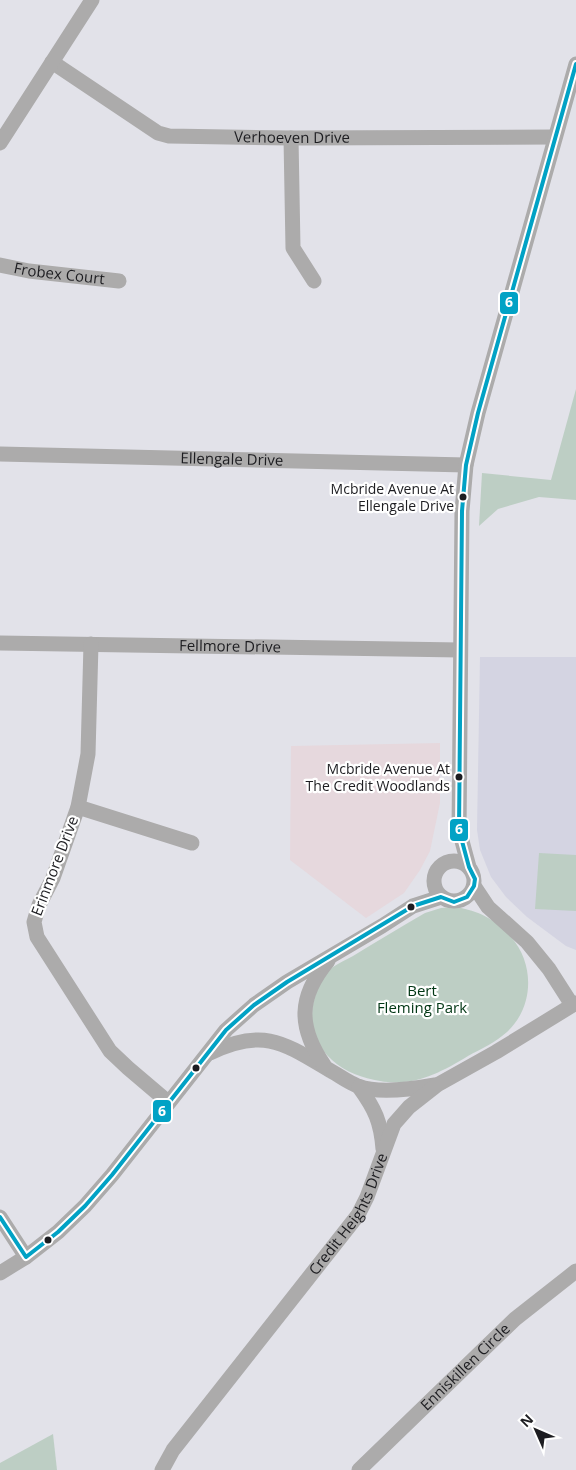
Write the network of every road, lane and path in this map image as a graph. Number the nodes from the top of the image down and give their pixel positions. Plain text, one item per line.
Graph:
1 (92, 0) edge
2 (52, 62) junction
3 (576, 64) edge
4 (291, 138) junction
5 (555, 138) junction
6 (0, 144) edge
7 (0, 265) edge
8 (119, 280) dead end
9 (314, 281) dead end
10 (0, 454) edge
11 (466, 465) junction
12 (0, 643) edge
13 (91, 644) junction
14 (460, 650) junction
15 (78, 807) junction
16 (458, 830) junction
17 (192, 843) dead end
18 (445, 863) junction
19 (469, 867) junction
20 (434, 879) junction
21 (474, 886) junction
22 (441, 897) junction
23 (460, 901) junction
24 (413, 906) junction
25 (488, 907) junction
26 (333, 956) junction
27 (574, 1004) edge
28 (209, 1054) junction
29 (326, 1068) junction
30 (437, 1085) junction
31 (359, 1087) junction
32 (168, 1102) junction
33 (383, 1153) junction
34 (0, 1217) edge
35 (26, 1257) junction
36 (576, 1271) edge
37 (0, 1273) edge
38 (162, 1470) edge
39 (359, 1470) edge

1 - 2 street
2 - 4 street, Verhoeven Drive
2 - 6 street
3 - 5 street
4 - 5 street, Verhoeven Drive
4 - 9 street
5 - 11 street
7 - 8 street, Frobex Court
10 - 11 street, Ellengale Drive
11 - 14 street
12 - 13 street, Fellmore Drive
13 - 14 street, Fellmore Drive
13 - 15 street, Erinmore Drive
14 - 16 street
15 - 17 street
15 - 32 street, Erinmore Drive
16 - 18 street
16 - 19 street
18 - 19 street
18 - 20 street
19 - 21 street
20 - 22 street
20 - 24 street
21 - 23 street
21 - 25 street
22 - 23 street
22 - 24 street
23 - 25 street
24 - 26 street
25 - 27 street
26 - 28 street
26 - 29 street
27 - 30 street, Credit Heights Drive
28 - 29 street
28 - 32 street
29 - 31 street
30 - 31 street
30 - 33 street, Credit Heights Drive
31 - 33 street
32 - 35 street
33 - 38 street, Credit Heights Drive
34 - 35 street
35 - 37 street
36 - 39 street, Enniskillen Circle

